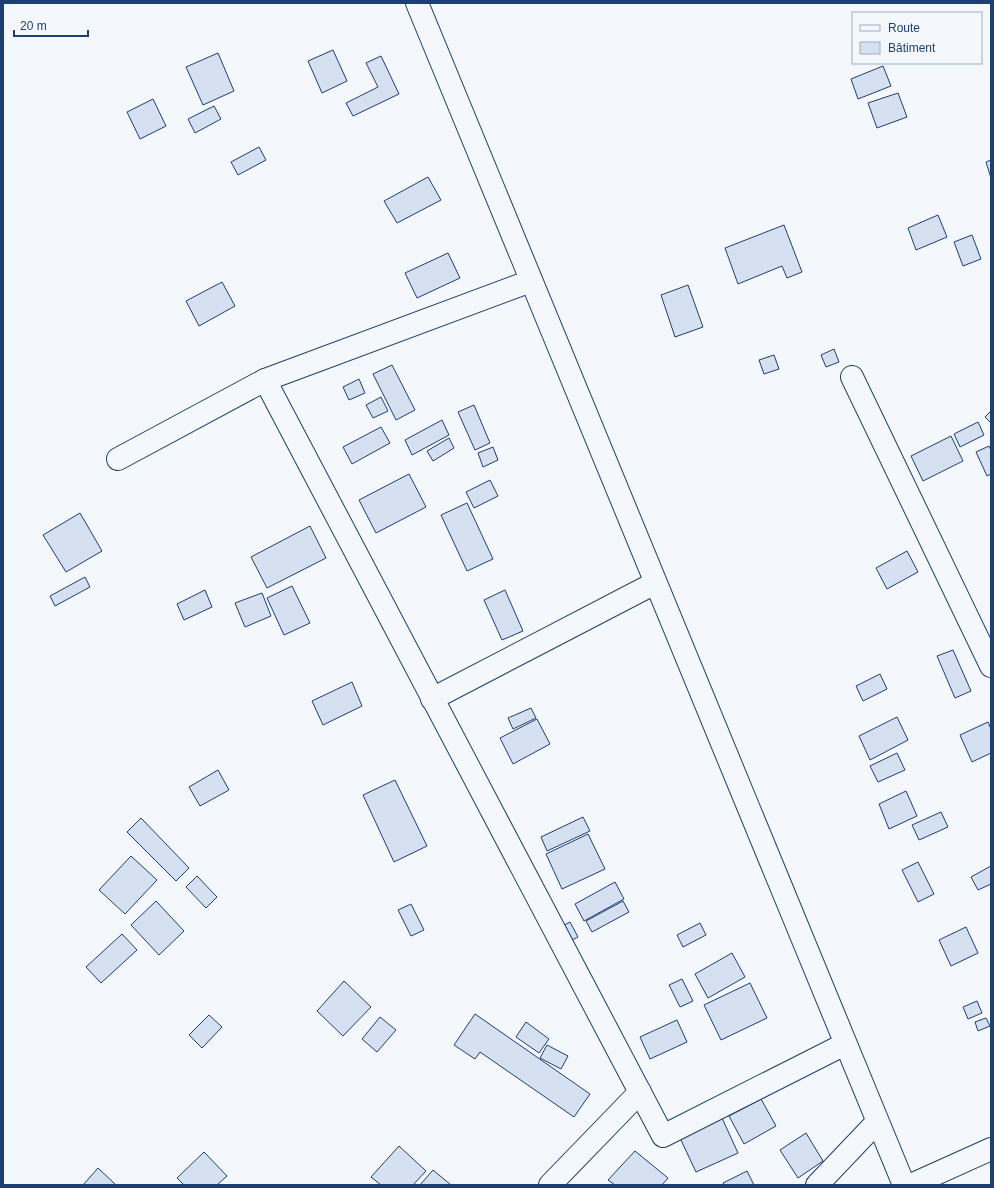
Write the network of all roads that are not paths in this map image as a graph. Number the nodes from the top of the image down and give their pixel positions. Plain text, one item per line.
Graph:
1 (417, 3) edge
2 (531, 281) junction
3 (852, 377) dead end
4 (264, 380) junction
5 (118, 459) dead end
6 (656, 583) junction
7 (991, 666) edge
8 (432, 699) junction
9 (845, 1044) junction
10 (640, 1092) junction
11 (878, 1122) junction
12 (991, 1149) edge
13 (550, 1185) edge
14 (817, 1185) edge
15 (904, 1185) edge
16 (911, 1185) edge

1 - 2 street
2 - 4 street
2 - 6 street
3 - 7 street
4 - 5 street
4 - 8 street
6 - 8 street
6 - 9 street
8 - 10 street
9 - 10 street
9 - 11 street
10 - 13 street
11 - 14 street
11 - 15 street
12 - 16 street

